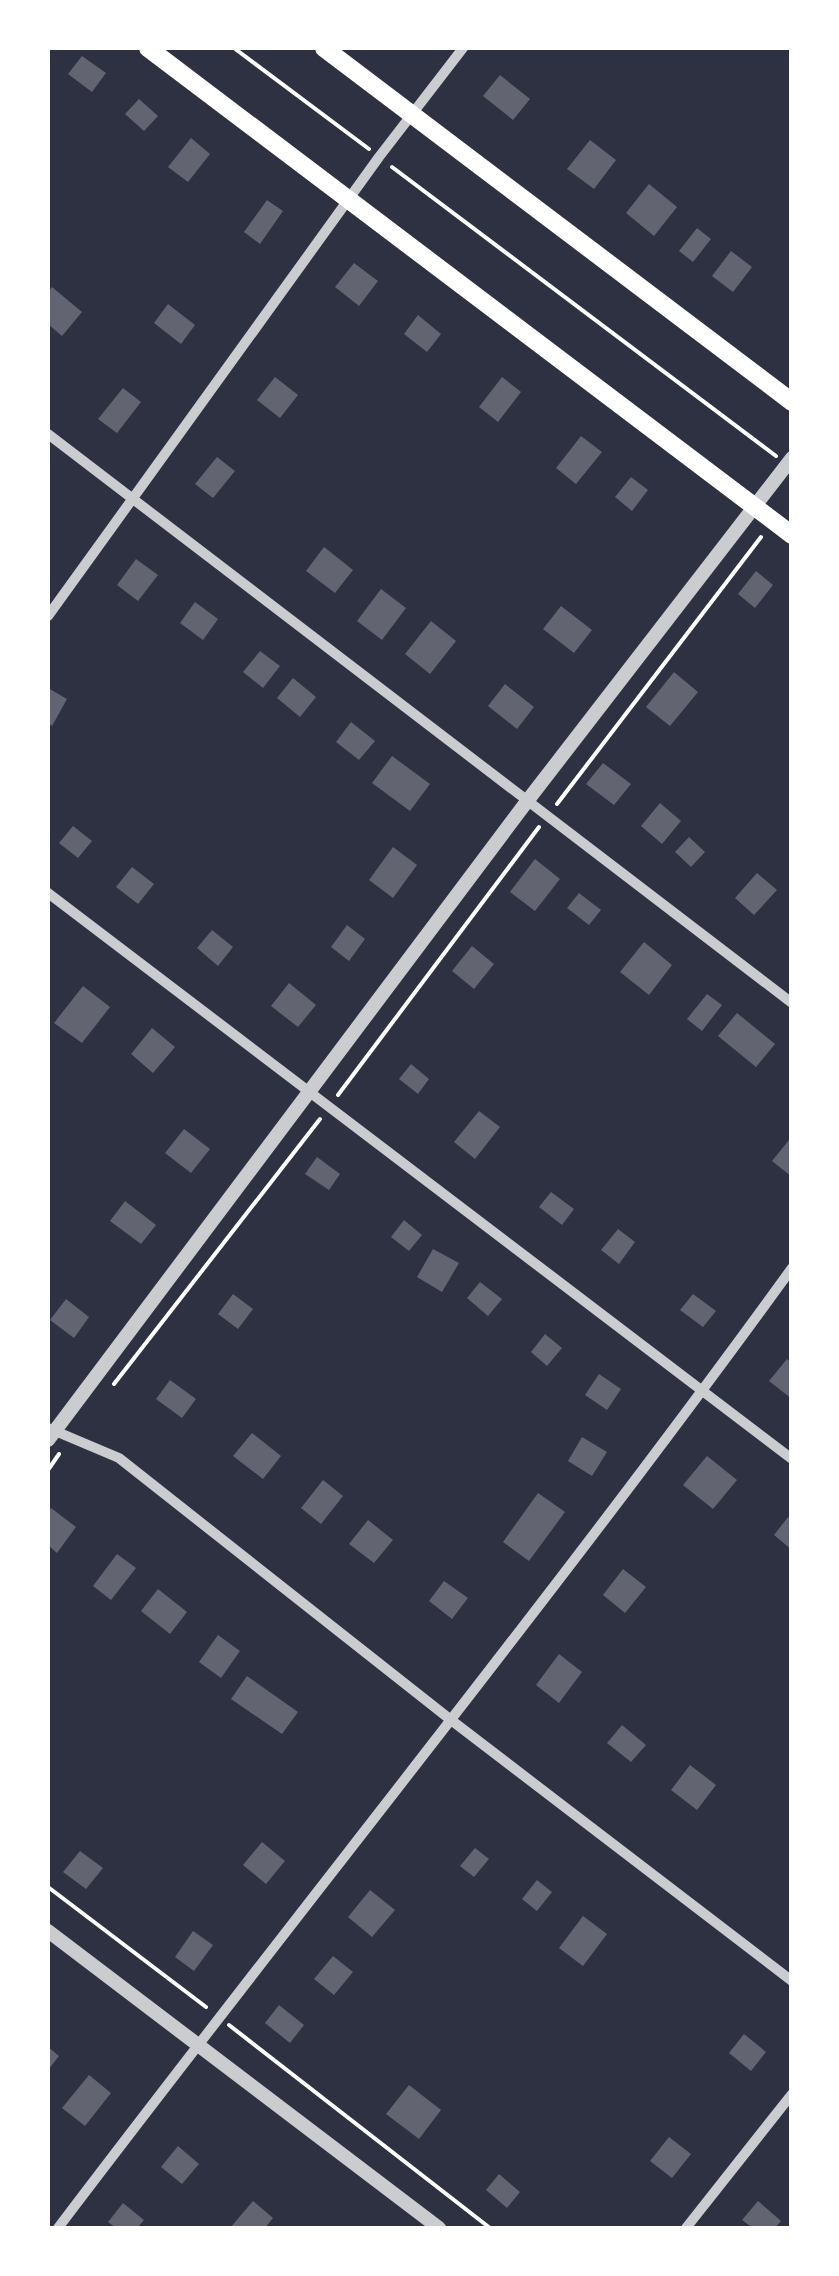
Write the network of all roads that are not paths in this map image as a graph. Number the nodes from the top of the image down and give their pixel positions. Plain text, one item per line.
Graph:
1 (148, 48) edge
2 (324, 48) edge
3 (463, 48) edge
4 (412, 114) junction
5 (348, 199) junction
6 (792, 402) edge
7 (48, 434) edge
8 (789, 461) edge
9 (130, 498) junction
10 (754, 507) junction
11 (792, 535) edge
12 (48, 616) edge
13 (528, 800) junction
14 (48, 893) edge
15 (792, 1002) edge
16 (308, 1093) junction
17 (792, 1268) edge
18 (702, 1392) junction
19 (50, 1433) edge
20 (792, 1458) edge
21 (451, 1720) junction
22 (48, 1931) edge
23 (792, 1981) edge
24 (198, 2044) junction
25 (792, 2094) edge
26 (58, 2228) edge
27 (439, 2228) edge
28 (686, 2228) edge

1 - 5 main road
2 - 4 main road
3 - 4 street
4 - 5 street
4 - 6 main road
5 - 9 street
5 - 10 main road
7 - 9 street
8 - 10 street
9 - 12 street
9 - 13 street
10 - 11 main road
10 - 13 street
13 - 15 street
13 - 16 street
14 - 16 street
16 - 18 street
16 - 19 street
17 - 18 street
18 - 20 street
18 - 21 street
19 - 21 street
21 - 23 street
21 - 24 street
22 - 24 street
24 - 26 street
24 - 27 street
25 - 28 street

